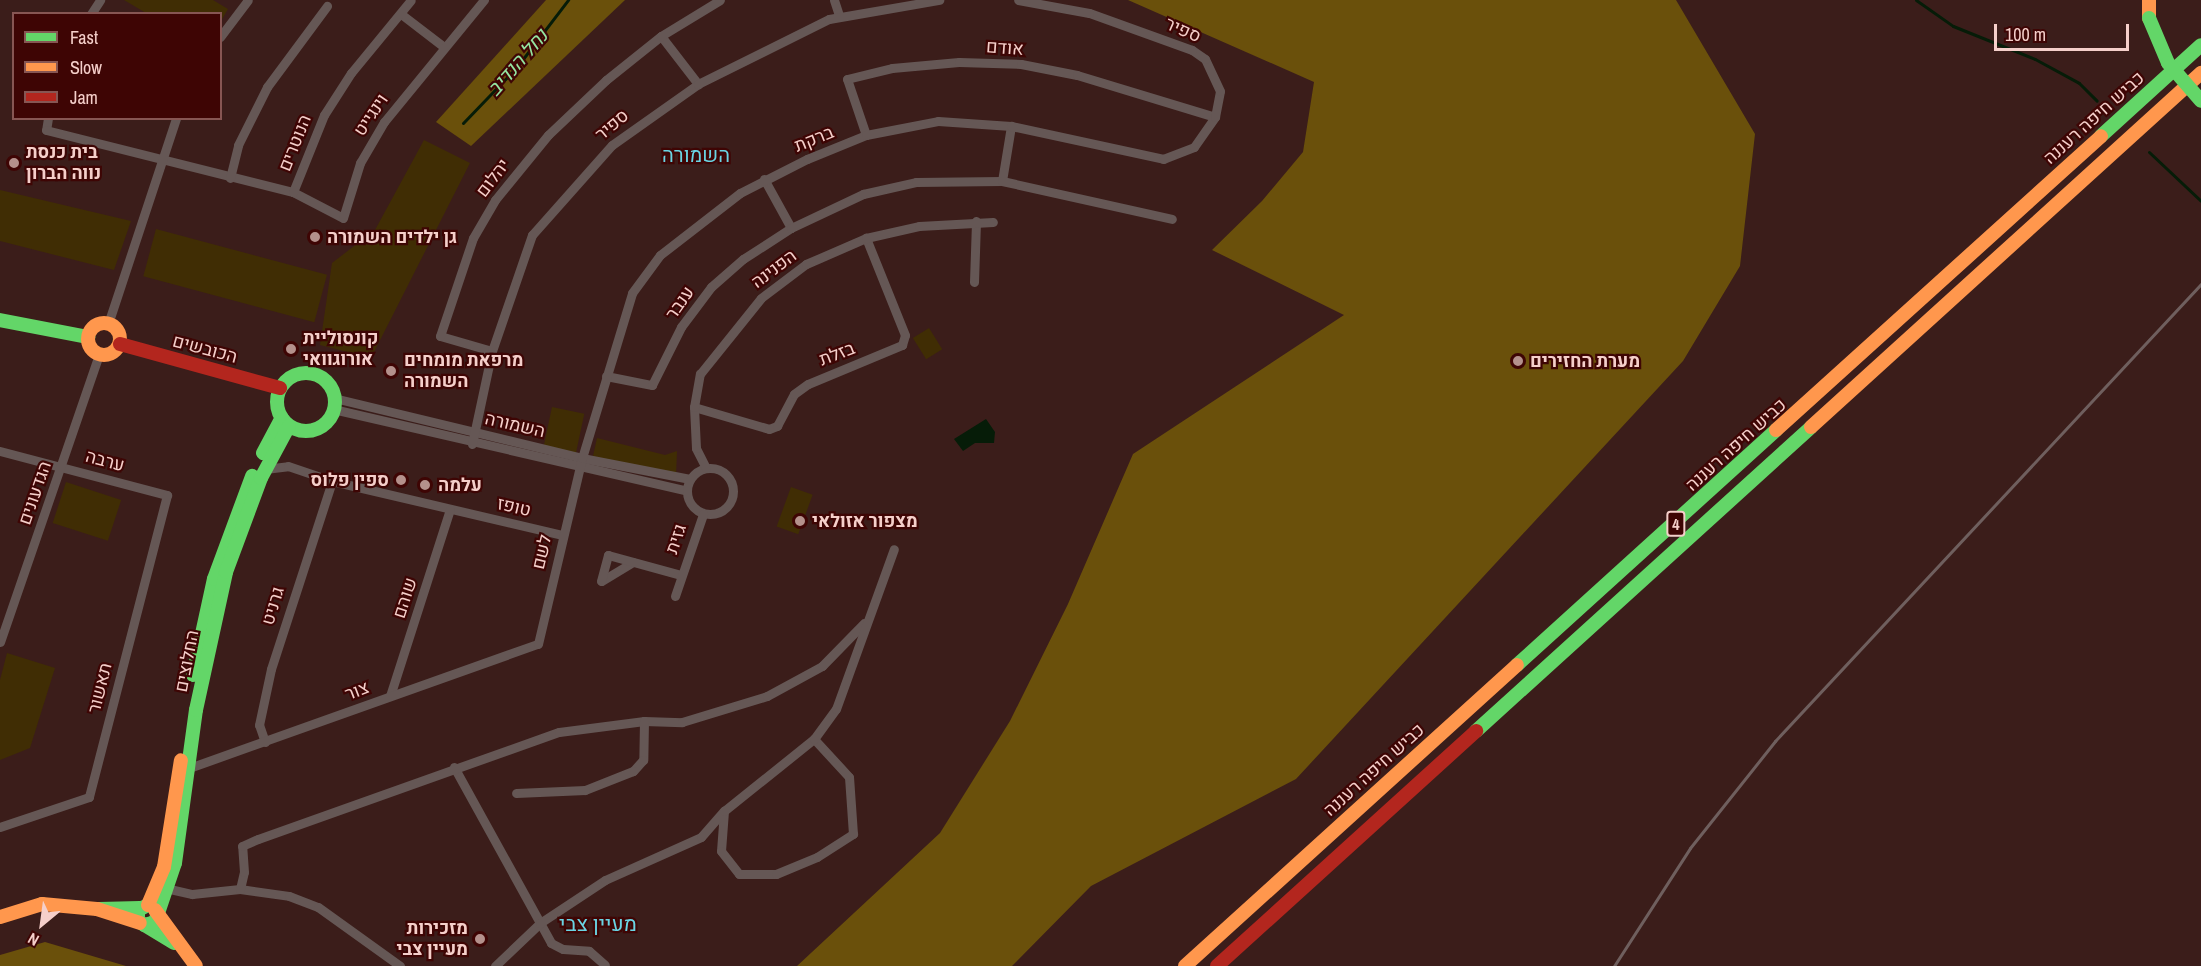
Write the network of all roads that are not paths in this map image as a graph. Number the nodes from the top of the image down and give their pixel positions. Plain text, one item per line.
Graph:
1 (248, 0) edge
2 (411, 0) edge
3 (484, 0) edge
4 (720, 0) edge
5 (834, 0) edge
6 (939, 0) edge
7 (1018, 0) edge
8 (2148, 0) edge
9 (327, 6) dead end
10 (401, 14) junction
11 (839, 15) junction
12 (222, 34) edge
13 (661, 36) junction
14 (2201, 45) edge
15 (444, 47) junction
16 (2201, 73) edge
17 (698, 84) junction
18 (2201, 101) edge
19 (1215, 117) junction
20 (48, 120) edge
21 (175, 120) edge
22 (1011, 126) junction
23 (866, 135) junction
24 (162, 161) junction
25 (230, 178) junction
26 (764, 179) junction
27 (1002, 181) junction
28 (293, 192) junction
29 (1172, 219) dead end
30 (976, 221) junction
31 (993, 222) dead end
32 (791, 228) junction
33 (866, 238) junction
34 (974, 282) dead end
35 (0, 320) edge
36 (108, 324) junction
37 (88, 337) junction
38 (120, 344) junction
39 (492, 351) junction
40 (99, 355) junction
41 (606, 376) junction
42 (280, 388) junction
43 (334, 404) junction
44 (694, 407) junction
45 (286, 422) junction
46 (474, 432) junction
47 (278, 443) junction
48 (472, 444) junction
49 (0, 451) edge
50 (582, 458) junction
51 (62, 466) junction
52 (288, 466) junction
53 (706, 468) junction
54 (264, 469) junction
55 (579, 469) junction
56 (690, 479) junction
57 (332, 481) junction
58 (687, 491) junction
59 (167, 495) joint
60 (450, 509) junction
61 (703, 514) junction
62 (560, 537) junction
63 (894, 549) dead end
64 (633, 562) dead end
65 (681, 575) junction
66 (675, 596) dead end
67 (868, 619) junction
68 (0, 642) edge
69 (538, 644) joint
70 (390, 696) junction
71 (644, 721) junction
72 (814, 739) junction
73 (265, 742) junction
74 (454, 767) junction
75 (189, 768) junction
76 (516, 793) dead end
77 (724, 811) junction
78 (0, 827) edge
79 (163, 888) junction
80 (240, 889) junction
81 (97, 909) junction
82 (148, 909) junction
83 (0, 917) edge
84 (540, 923) junction
85 (142, 924) junction
86 (178, 946) junction
87 (605, 965) edge
88 (196, 966) edge
89 (400, 966) edge
90 (495, 966) edge
91 (1185, 966) edge
92 (1217, 966) edge

1 - 12 street
2 - 10 street, הנוטרים
3 - 15 street, וינגייט
4 - 13 street, יהלום
5 - 11 street
6 - 11 street, ספיר
7 - 19 street, ספיר
8 - 18 main road, bridge
9 - 25 street
10 - 15 street
10 - 28 street, הנוטרים
11 - 17 street, ספיר
13 - 17 street
13 - 39 street, יהלום
14 - 91 main road, כביש חיפה רעננה / 4
15 - 28 street, וינגייט
16 - 92 main road, 4
17 - 39 street, ספיר
19 - 22 street, ברקת
19 - 23 street, אודם
20 - 24 street, הנוטרים
21 - 24 street
22 - 23 street, ברקת
22 - 27 street
23 - 26 street, ברקת
24 - 25 street, הנוטרים
24 - 36 street
25 - 28 street, הנוטרים
26 - 32 street
26 - 41 street, ברקת
27 - 29 street, ענבר
27 - 32 street, ענבר
30 - 31 street, הפנינה
30 - 33 street, הפנינה
30 - 34 street
32 - 41 street, ענבר
33 - 44 street, הפנינה
33 - 44 street, בזלת
35 - 37 main road
36 - 37 main road
36 - 38 main road
37 - 40 main road
38 - 40 main road
38 - 42 main road, הכובשים
39 - 46 street, ספיר
40 - 51 street, הגדעונים
41 - 50 street, ברקת
42 - 43 main road
42 - 45 main road
43 - 45 main road
43 - 46 street, השמורה
43 - 48 street, השמורה
44 - 53 street, הפנינה
45 - 47 main road, החלוצים
45 - 79 main road, החלוצים
46 - 48 street, ספיר
46 - 50 street, השמורה
47 - 52 street
47 - 54 main road, החלוצים
48 - 55 street, השמורה
49 - 51 street, ערבה
50 - 55 street, ברקת
50 - 56 street, השמורה
51 - 59 street, ערבה
51 - 68 street, הגדעונים
52 - 54 street, טופז
52 - 57 street, טופז
53 - 56 street
53 - 61 street
54 - 75 main road, החלוצים
55 - 58 street, השמורה
55 - 62 street, לשם
56 - 58 street
57 - 60 street, טופז
57 - 73 street, גרניט
58 - 61 street
59 - 78 street, תאשור
60 - 62 street, טופז
60 - 70 street, שוהם
61 - 65 street, גזית
62 - 69 street, לשם
63 - 67 street
64 - 65 street, גזית
65 - 66 street, גזית
67 - 71 street
67 - 72 street
69 - 70 street, צור
70 - 73 street, צור
71 - 74 street
71 - 76 street
72 - 77 street
72 - 77 street
73 - 75 street, צור
74 - 80 street
74 - 84 street
75 - 79 main road, החלוצים
77 - 84 street
79 - 80 street
79 - 82 main road, החלוצים
80 - 89 street
81 - 82 main road
81 - 83 main road
81 - 85 main road
82 - 85 main road, החלוצים
82 - 86 main road
84 - 87 street
84 - 90 street
85 - 86 main road
86 - 88 main road

